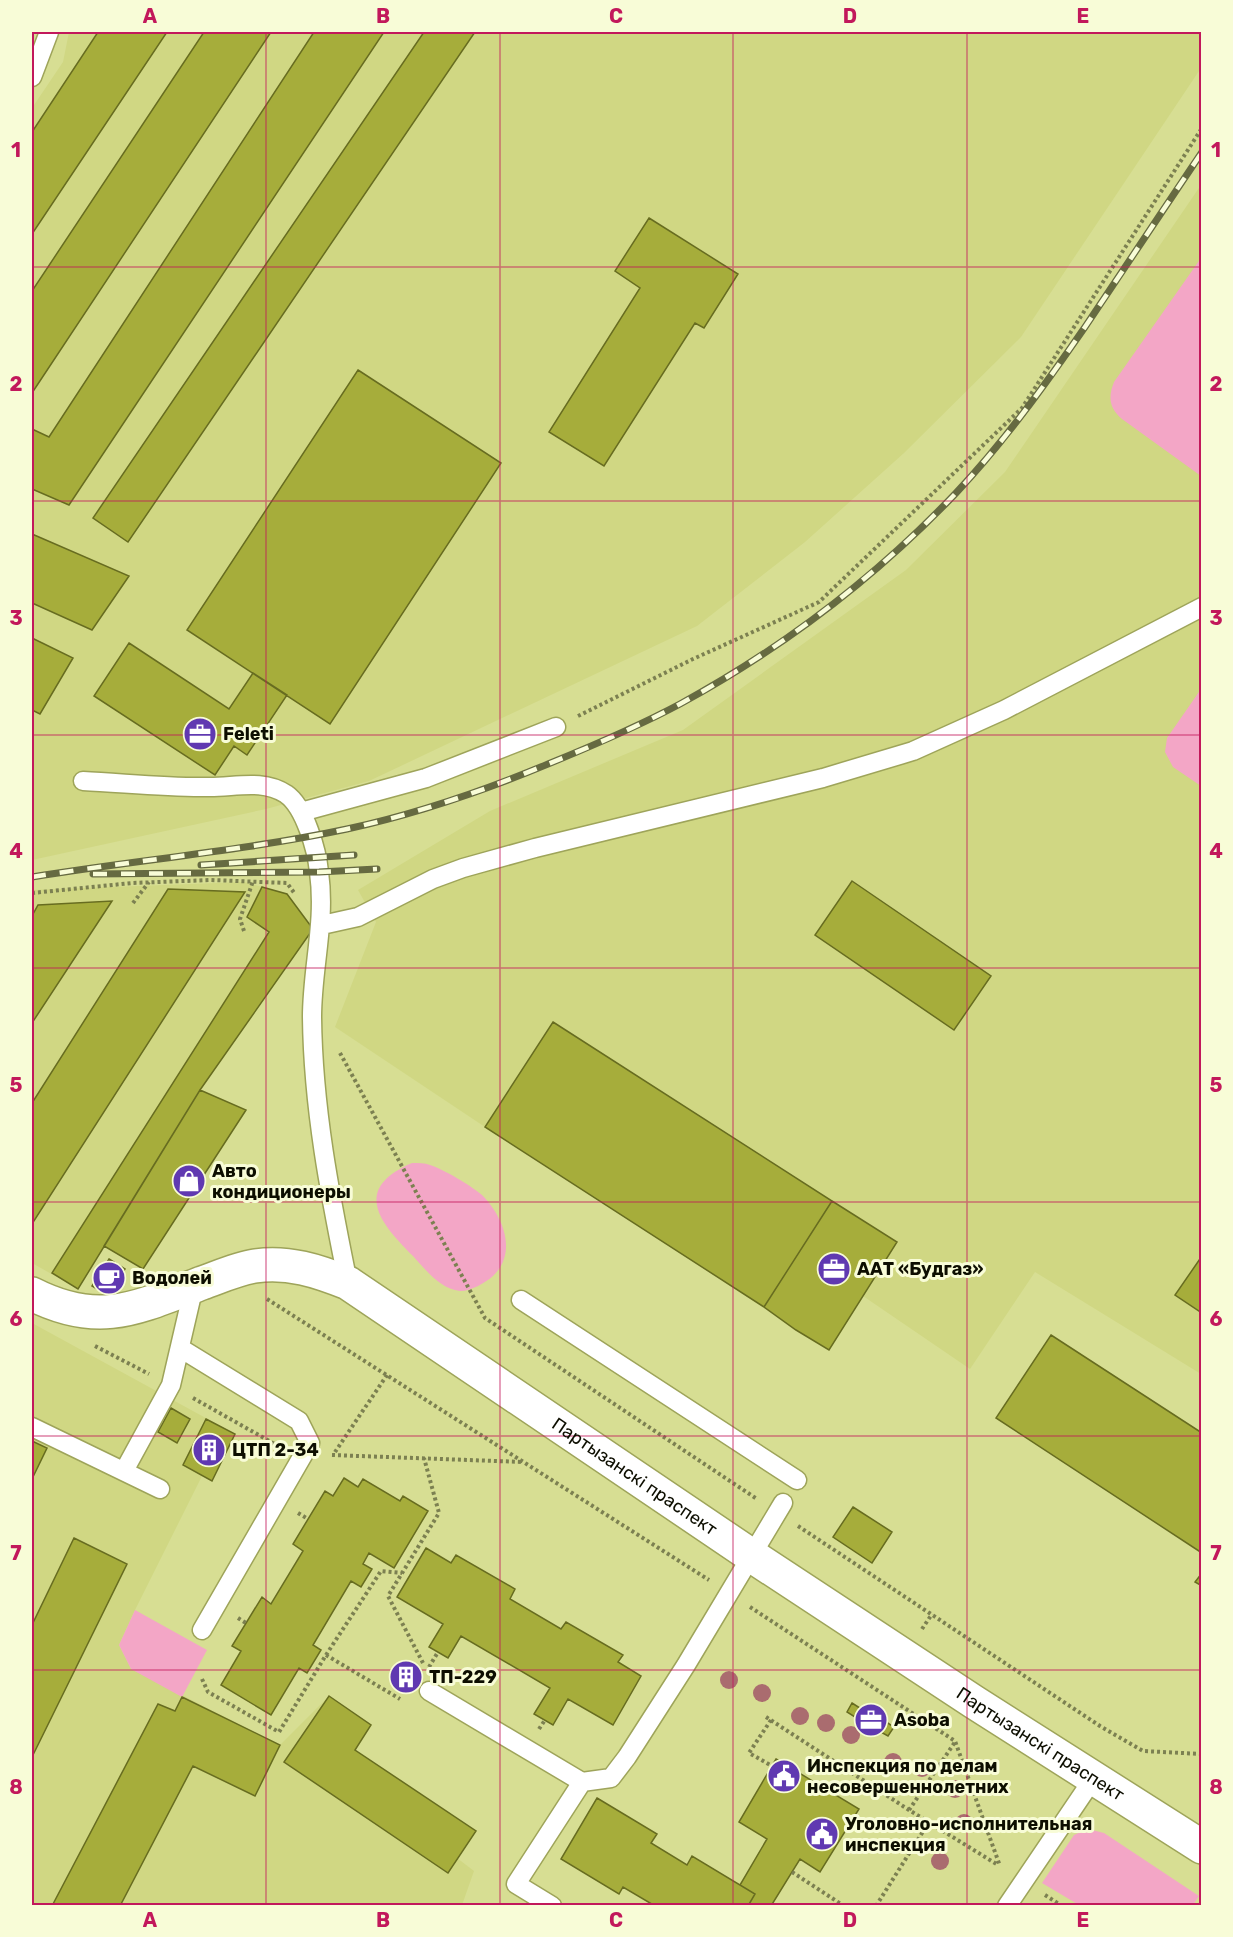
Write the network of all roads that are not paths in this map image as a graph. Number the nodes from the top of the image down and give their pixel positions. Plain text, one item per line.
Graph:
1 (49, 32) edge
2 (32, 77) edge
3 (1202, 607) edge
4 (556, 727) road end
5 (83, 781) dead end
6 (301, 812) junction
7 (322, 926) junction
8 (348, 1283) junction
9 (195, 1286) junction
10 (32, 1294) edge
11 (521, 1299) dead end
12 (180, 1348) junction
13 (32, 1427) edge
14 (124, 1471) junction
15 (797, 1480) dead end
16 (160, 1489) dead end
17 (781, 1508) road end
18 (752, 1556) junction
19 (202, 1630) dead end
20 (429, 1691) dead end
21 (1093, 1779) junction
22 (582, 1782) junction
23 (1202, 1847) edge
24 (552, 1905) edge
25 (1007, 1905) edge

1 - 2 lane
3 - 7 lane
4 - 6 lane
5 - 6 lane
6 - 7 lane
7 - 8 lane
8 - 9 street, Партызанскі праспект
8 - 18 street, Партызанскі праспект
9 - 10 street, Партызанскі праспект
9 - 12 lane
11 - 15 lane
12 - 14 lane
12 - 19 lane
13 - 14 lane
14 - 16 lane
17 - 18 lane
18 - 21 street, Партызанскі праспект
18 - 22 lane
20 - 22 lane
21 - 23 street, Партызанскі праспект
21 - 25 lane
22 - 24 lane

